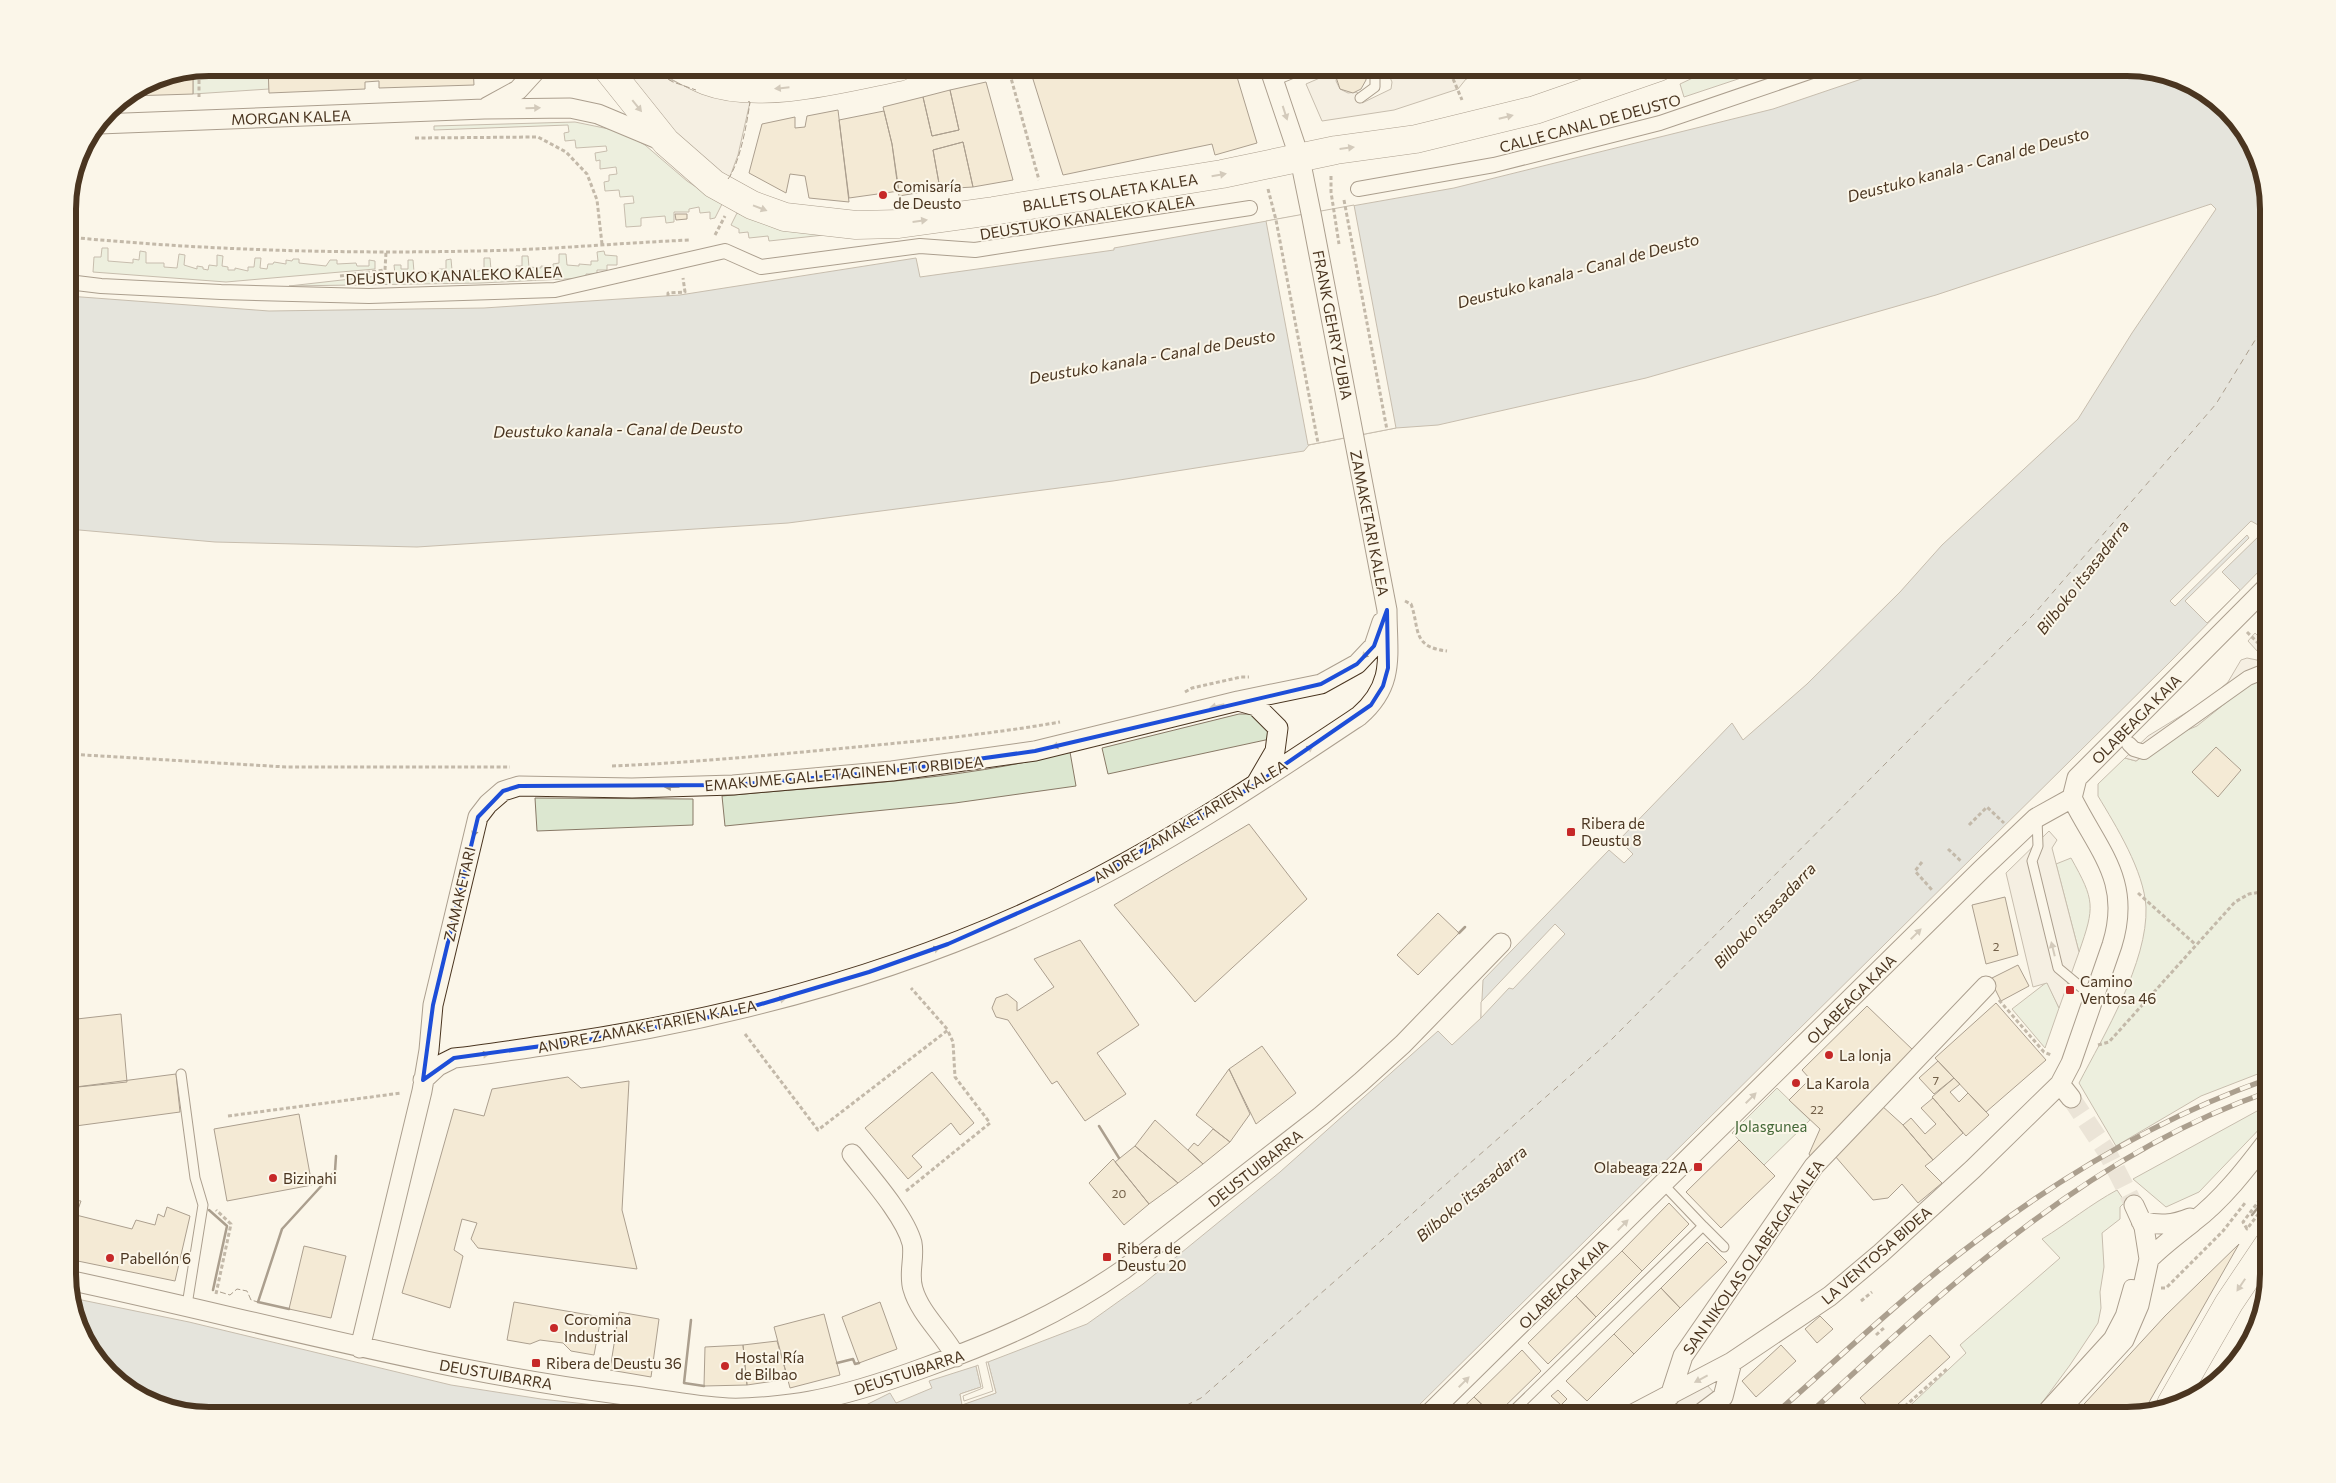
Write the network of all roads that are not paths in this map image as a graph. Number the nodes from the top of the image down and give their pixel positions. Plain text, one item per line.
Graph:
1 (1273, 76) edge
2 (1375, 76) edge
3 (1635, 76) edge
4 (1800, 76) edge
5 (530, 77) edge
6 (613, 77) edge
7 (697, 77) edge
8 (849, 77) edge
9 (1360, 98) dead end
10 (484, 109) junction
11 (108, 124) edge
12 (666, 142) junction
13 (1300, 159) junction
14 (1358, 189) dead end
15 (1250, 208) dead end
16 (77, 283) edge
17 (1354, 437) joint
18 (2260, 594) edge
19 (1386, 607) junction
20 (2260, 673) edge
21 (1238, 701) junction
22 (2129, 744) dead end
23 (1255, 785) junction
24 (503, 791) joint
25 (2072, 798) junction
26 (2036, 818) junction
27 (1501, 943) dead end
28 (1986, 986) road end
29 (2094, 998) junction
30 (433, 1006) junction
31 (454, 1058) junction
32 (181, 1074) dead end
33 (422, 1086) junction
34 (2260, 1151) edge
35 (852, 1154) dead end
36 (1664, 1185) junction
37 (2203, 1213) junction
38 (1703, 1226) junction
39 (1724, 1247) dead end
40 (2260, 1257) edge
41 (2149, 1259) junction
42 (77, 1282) edge
43 (2143, 1288) junction
44 (187, 1305) junction
45 (360, 1348) junction
46 (956, 1356) junction
47 (1732, 1362) junction
48 (1670, 1396) junction
49 (2175, 1398) edge
50 (721, 1407) edge
51 (741, 1407) edge
52 (1437, 1407) edge
53 (1517, 1407) edge
54 (1649, 1407) edge
55 (1710, 1407) edge
56 (2049, 1407) edge
57 (2063, 1407) edge

1 -> 13 street, FRANK GEHRY ZUBIA
2 - 9 lane
13 -> 3 main road, BALLETS OLAETA KALEA
4 - 14 street, CALLE CANAL DE DEUSTO
5 - 10 street, MORGAN KALEA
6 -> 12 main road, BALLETS OLAETA KALEA
8 -> 7 main road
10 - 11 street, MORGAN KALEA
10 -> 12 street, MORGAN KALEA
12 -> 13 main road, BALLETS OLAETA KALEA
13 - 17 street, FRANK GEHRY ZUBIA
15 - 16 street, DEUSTUKO KANALEKO KALEA
17 - 19 street, ZAMAKETARI KALEA
18 - 25 street, OLABEAGA KAIA
19 -> 21 street, EMAKUME GALLETAGINEN ETORBIDEA
23 -> 19 street, ANDRE ZAMAKETARIEN KALEA
20 - 22 street
21 - 23 street
21 -> 24 street, EMAKUME GALLETAGINEN ETORBIDEA
31 -> 23 street, ANDRE ZAMAKETARIEN KALEA
24 -> 30 street, ZAMAKETARI
25 - 26 street, OLABEAGA KAIA
25 - 29 street, LA VENTOSA BIDEA
29 -> 26 lane
36 -> 26 street, OLABEAGA KAIA
27 - 46 street, DEUSTUIBARRA
28 - 48 street, SAN NIKOLAS OLABEAGA KALEA
29 - 47 street, LA VENTOSA BIDEA
30 - 31 street, ZAMAKETARI
30 - 33 street, ZAMAKETARI
31 - 33 street, ANDRE ZAMAKETARIEN KALEA
32 - 44 lane
33 - 45 street
34 - 37 street
35 - 46 street
36 - 38 lane
52 -> 36 street, OLABEAGA KAIA
37 - 41 street
37 - 41 street
38 - 39 lane
38 - 53 lane
40 -> 49 main road
41 - 43 street
42 - 44 street, DEUSTUIBARRA
43 - 56 street
43 - 57 street
44 - 45 street, DEUSTUIBARRA
45 - 50 street, DEUSTUIBARRA
46 - 51 street, DEUSTUIBARRA
47 -> 48 street, LA VENTOSA BIDEA
47 - 55 street
48 - 54 street

